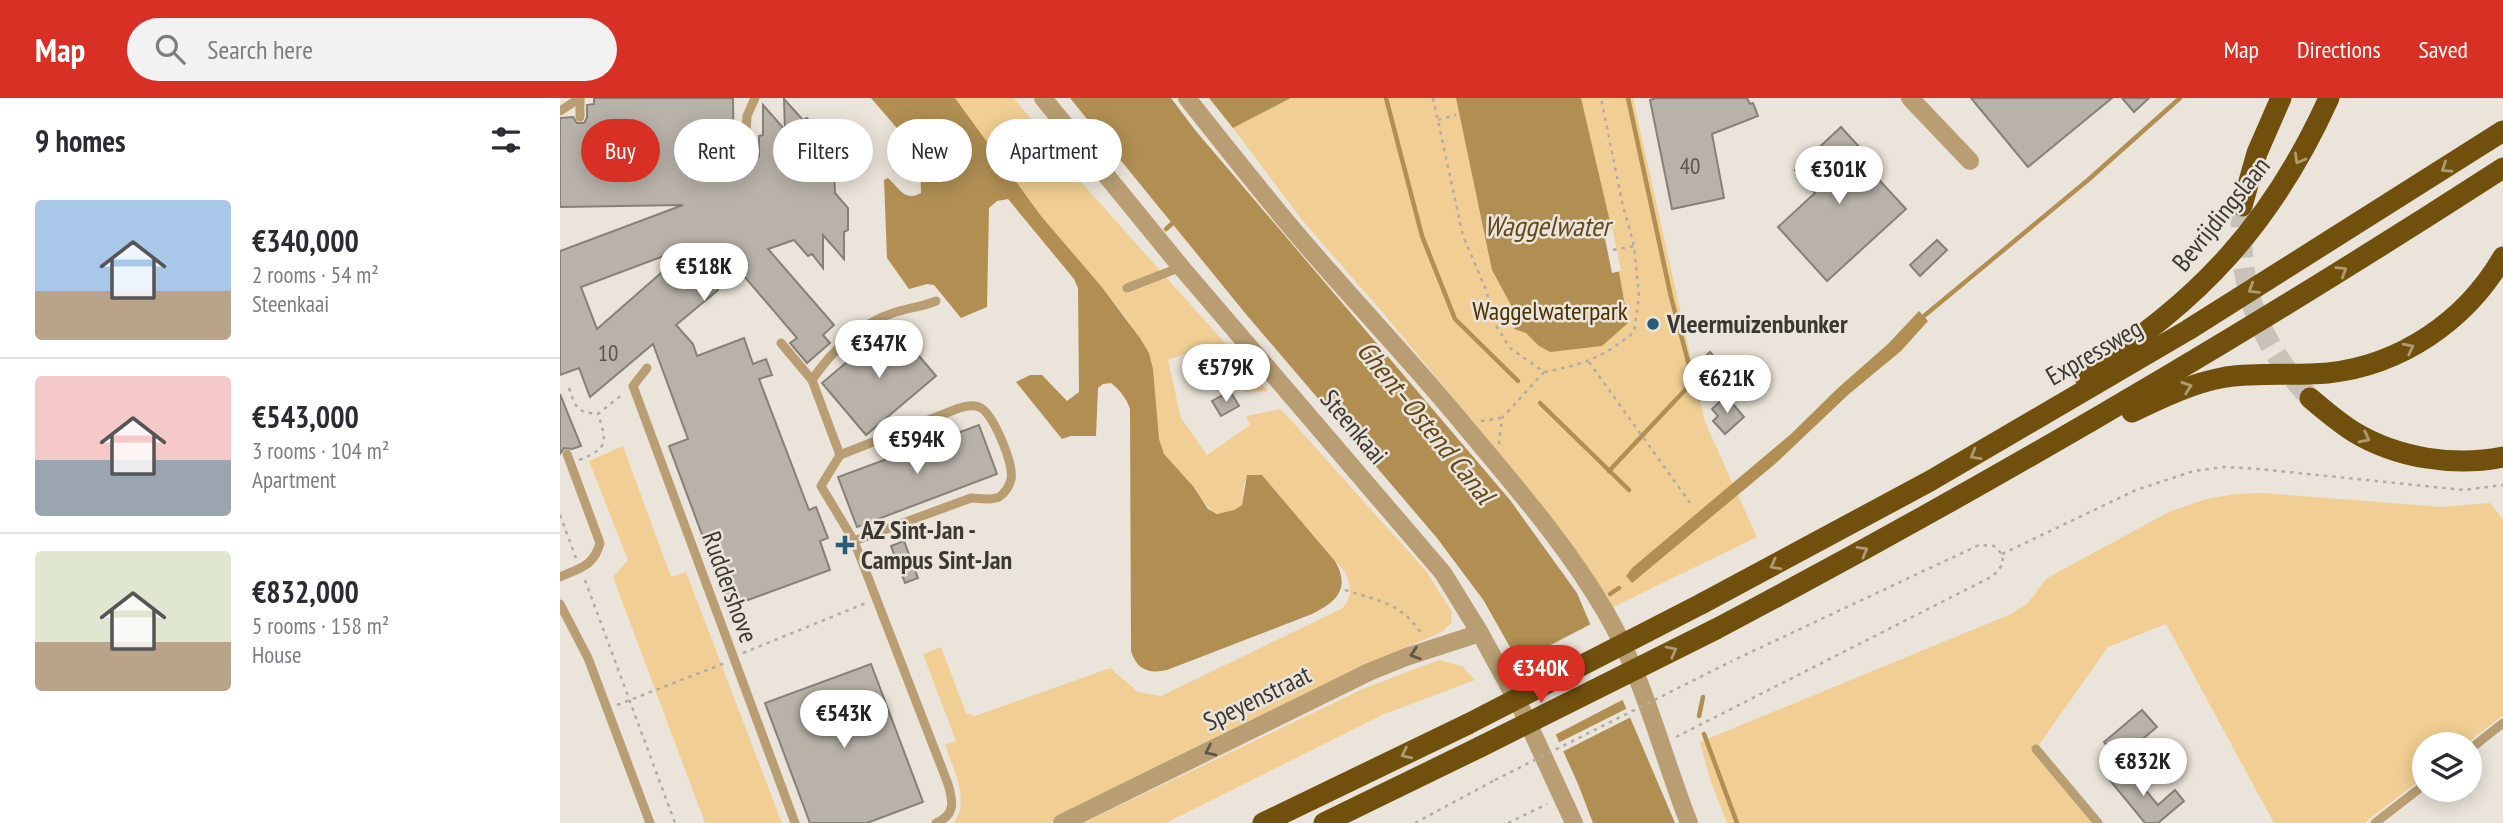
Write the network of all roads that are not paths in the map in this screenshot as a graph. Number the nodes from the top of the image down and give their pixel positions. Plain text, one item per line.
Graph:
1 (580, 98) edge
2 (755, 98) edge
3 (1042, 98) edge
4 (1187, 98) edge
5 (1910, 98) edge
6 (2281, 98) edge
7 (2329, 98) edge
8 (560, 111) edge
9 (580, 117) dead end
10 (747, 119) edge
11 (2503, 131) edge
12 (1970, 161) dead end
13 (2503, 168) edge
14 (2242, 206) tunnel mouth
15 (2503, 257) edge
16 (1181, 267) junction
17 (1128, 288) dead end
18 (936, 301) dead end
19 (781, 342) dead end
20 (646, 368) dead end
21 (812, 380) junction
22 (2310, 398) tunnel mouth
23 (2034, 421) junction
24 (2076, 429) junction
25 (841, 455) junction
26 (2503, 457) edge
27 (569, 458) road end
28 (854, 541) junction
29 (560, 578) edge
30 (560, 604) edge
31 (1480, 633) junction
32 (2503, 723) edge
33 (2482, 740) edge
34 (2036, 749) dead end
35 (2412, 794) edge
36 (650, 823) edge
37 (795, 823) edge
38 (936, 823) edge
39 (1062, 823) edge
40 (1263, 823) edge
41 (1324, 823) edge
42 (1574, 823) edge
43 (1689, 823) edge
44 (2098, 823) edge
45 (2375, 823) edge

1 - 8 lane
1 - 9 lane
2 - 10 lane
3 - 16 street, Steenkaai
4 - 43 street
5 - 12 street
6 - 14 highway
7 -> 23 highway, Bevrijdingslaan
11 -> 23 highway, Expressweg
24 -> 13 highway
24 -> 15 highway
16 - 17 lane
16 - 31 street, Steenkaai
18 - 21 lane
19 - 21 lane
20 - 37 lane, Ruddershove
21 - 25 lane
22 -> 26 highway
23 -> 40 highway, Expressweg, bridge
41 -> 24 highway, bridge
25 - 28 lane
25 - 28 lane
27 - 29 lane
28 - 38 lane
30 - 36 lane
31 -> 39 street, Speyenstraat
31 - 42 street, Steenkaai
32 - 33 lane
34 - 44 lane
35 - 45 lane

